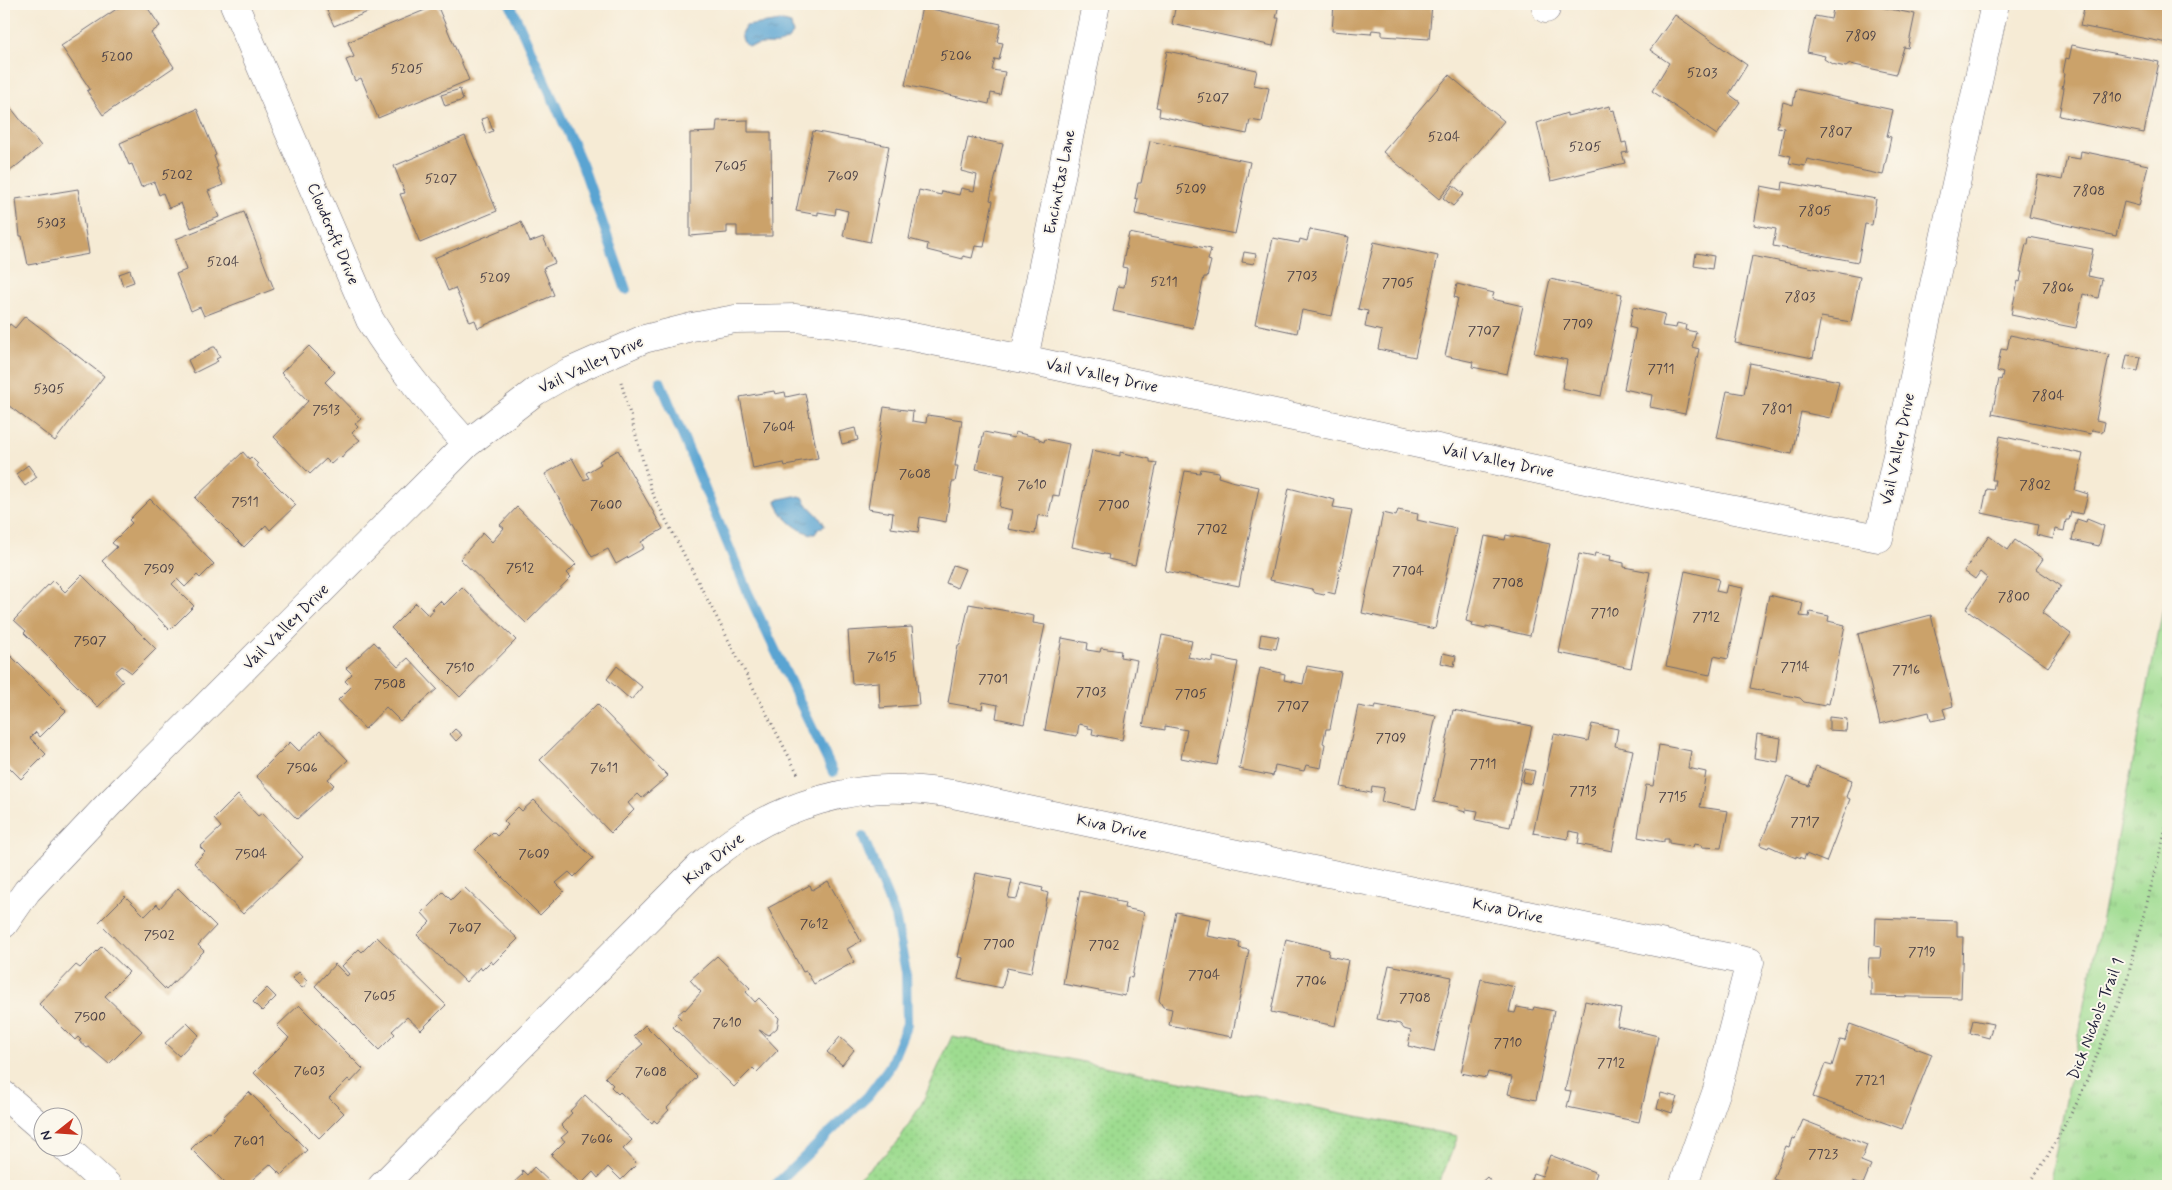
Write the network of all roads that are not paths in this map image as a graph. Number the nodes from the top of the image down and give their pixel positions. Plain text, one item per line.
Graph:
1 (234, 4) edge
2 (1096, 4) edge
3 (1995, 4) edge
4 (1024, 359) junction
5 (467, 444) junction
6 (4, 924) edge
7 (4, 1095) edge
8 (32, 1119) edge
9 (77, 1158) edge
10 (108, 1186) edge
11 (382, 1186) edge
12 (1683, 1186) edge

1 - 5 street, Cloudcroft Drive
2 - 4 street, Encinitas Lane
3 - 4 street, Vail Valley Drive
4 - 5 street, Vail Valley Drive
5 - 6 street, Vail Valley Drive
7 - 8 street
9 - 10 street
11 - 12 street, Kiva Drive

